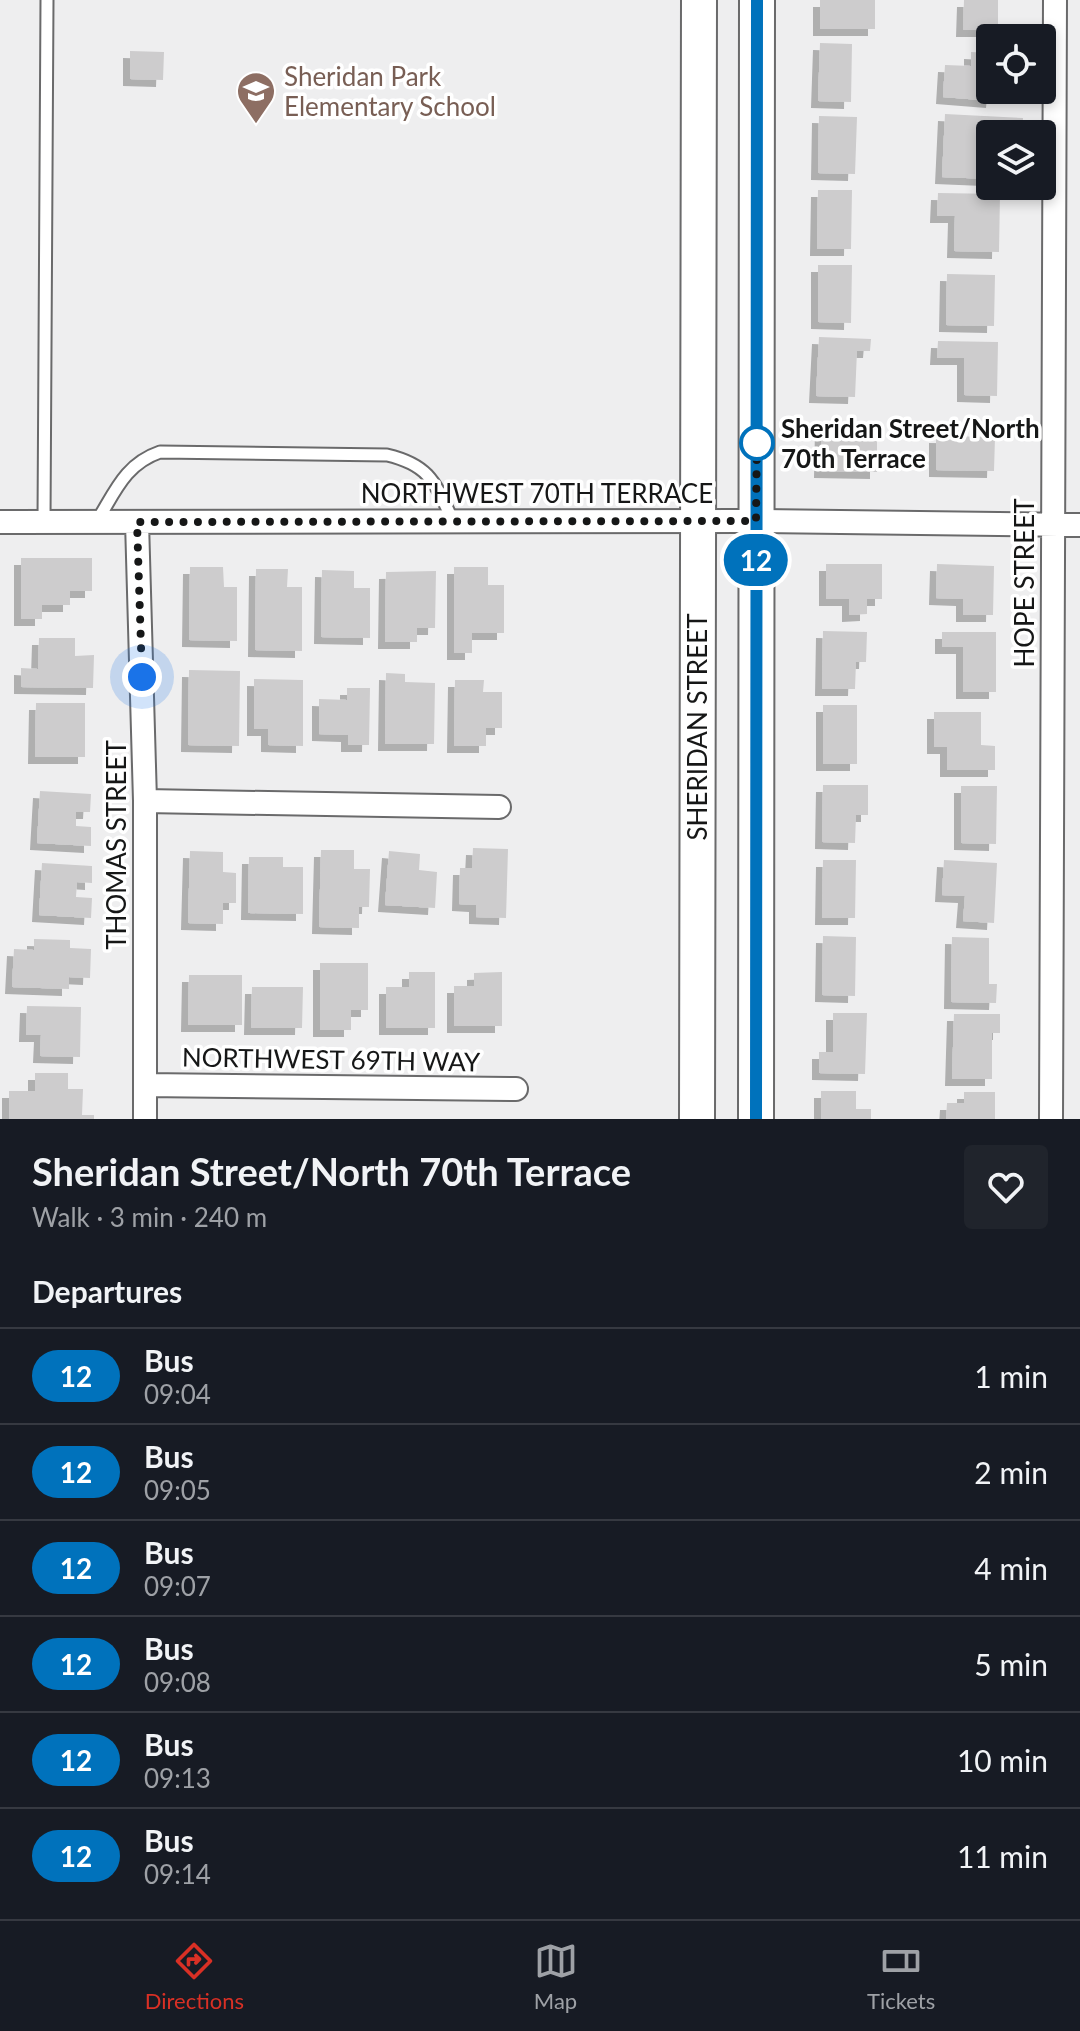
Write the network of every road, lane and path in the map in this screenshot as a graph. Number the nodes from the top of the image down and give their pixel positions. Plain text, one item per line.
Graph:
1 (47, 0) edge
2 (699, 0) edge
3 (757, 0) edge
4 (1055, 0) edge
5 (697, 521) junction
6 (756, 521) junction
7 (0, 522) edge
8 (44, 522) junction
9 (96, 522) junction
10 (137, 522) junction
11 (453, 522) junction
12 (1052, 525) junction
13 (1080, 525) edge
14 (145, 801) junction
15 (499, 807) dead end
16 (145, 1085) junction
17 (516, 1089) dead end
18 (145, 1119) edge
19 (697, 1119) edge
20 (756, 1119) edge
21 (1051, 1119) edge

1 - 8 lane
2 - 5 main road, SHERIDAN STREET
3 - 6 main road
4 - 12 street, HOPE STREET
5 - 6 street, NORTHWEST 70TH TERRACE
5 - 11 street, NORTHWEST 70TH TERRACE
5 - 19 main road, SHERIDAN STREET
6 - 12 street, NORTHWEST 70TH TERRACE
6 - 20 main road
7 - 8 street, NORTHWEST 70TH TERRACE
8 - 9 street, NORTHWEST 70TH TERRACE
9 - 10 street, NORTHWEST 70TH TERRACE
9 - 11 lane
10 - 11 street, NORTHWEST 70TH TERRACE
10 - 14 street, THOMAS STREET
12 - 13 street, NORTHWEST 70TH TERRACE
12 - 21 street, HOPE STREET
14 - 15 street
14 - 16 street, THOMAS STREET
16 - 17 street, NORTHWEST 69TH WAY
16 - 18 street, THOMAS STREET

